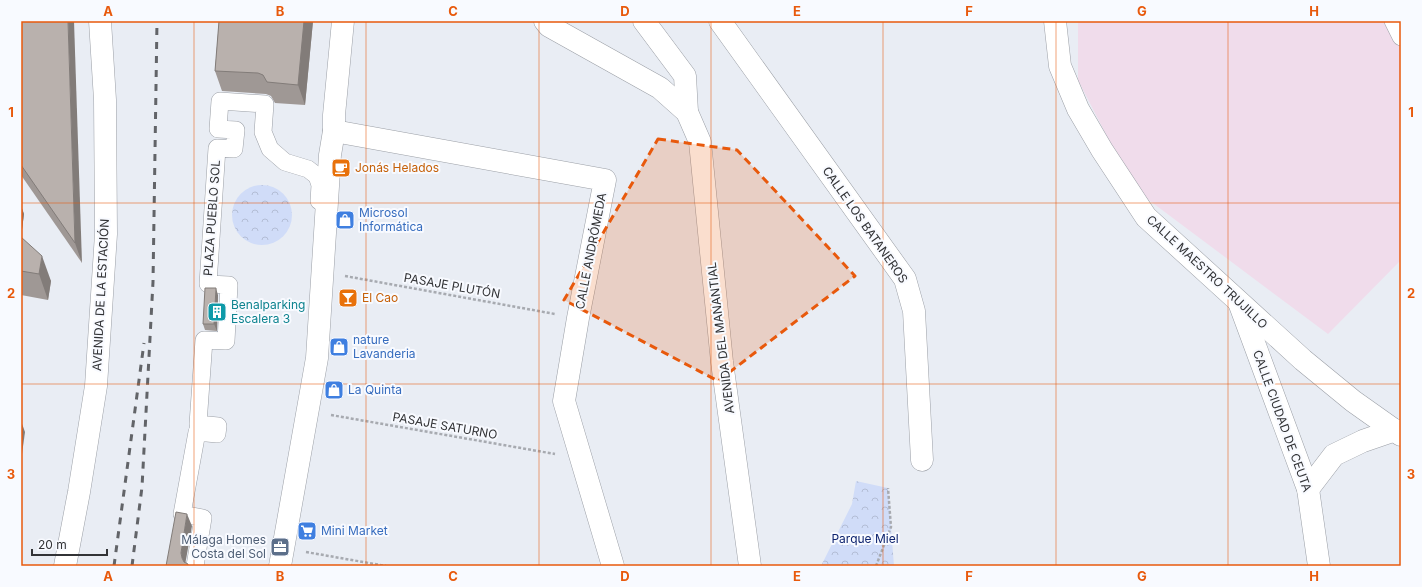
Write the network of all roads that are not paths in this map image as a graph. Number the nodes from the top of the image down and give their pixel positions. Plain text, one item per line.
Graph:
1 (100, 21) edge
2 (343, 21) edge
3 (544, 21) edge
4 (644, 21) edge
5 (720, 21) edge
6 (1055, 21) edge
7 (1393, 21) edge
8 (1401, 37) edge
9 (687, 112) junction
10 (334, 130) junction
11 (1239, 302) junction
12 (1398, 433) edge
13 (922, 460) dead end
14 (1308, 489) junction
15 (279, 560) edge
16 (64, 566) edge
17 (194, 566) edge
18 (613, 566) edge
19 (750, 566) edge
20 (1319, 566) edge

1 - 16 street, AVENIDA DE LA ESTACIÓN
2 - 10 street
3 - 9 street, AVENIDA DEL MANANTIAL
4 - 9 street, AVENIDA DEL MANANTIAL
5 - 13 street, CALLE LOS BATANEROS
6 - 11 street, CALLE MAESTRO TRUJILLO
7 - 8 street
9 - 19 street, AVENIDA DEL MANANTIAL
10 - 15 street
10 - 18 street, CALLE ANDRÓMEDA
11 - 12 street, CALLE MAESTRO TRUJILLO
11 - 14 street, CALLE CIUDAD DE CEUTA
12 - 14 street
14 - 20 street, CALLE CIUDAD DE CEUTA
15 - 17 street, PLAZA PUEBLO SOL

